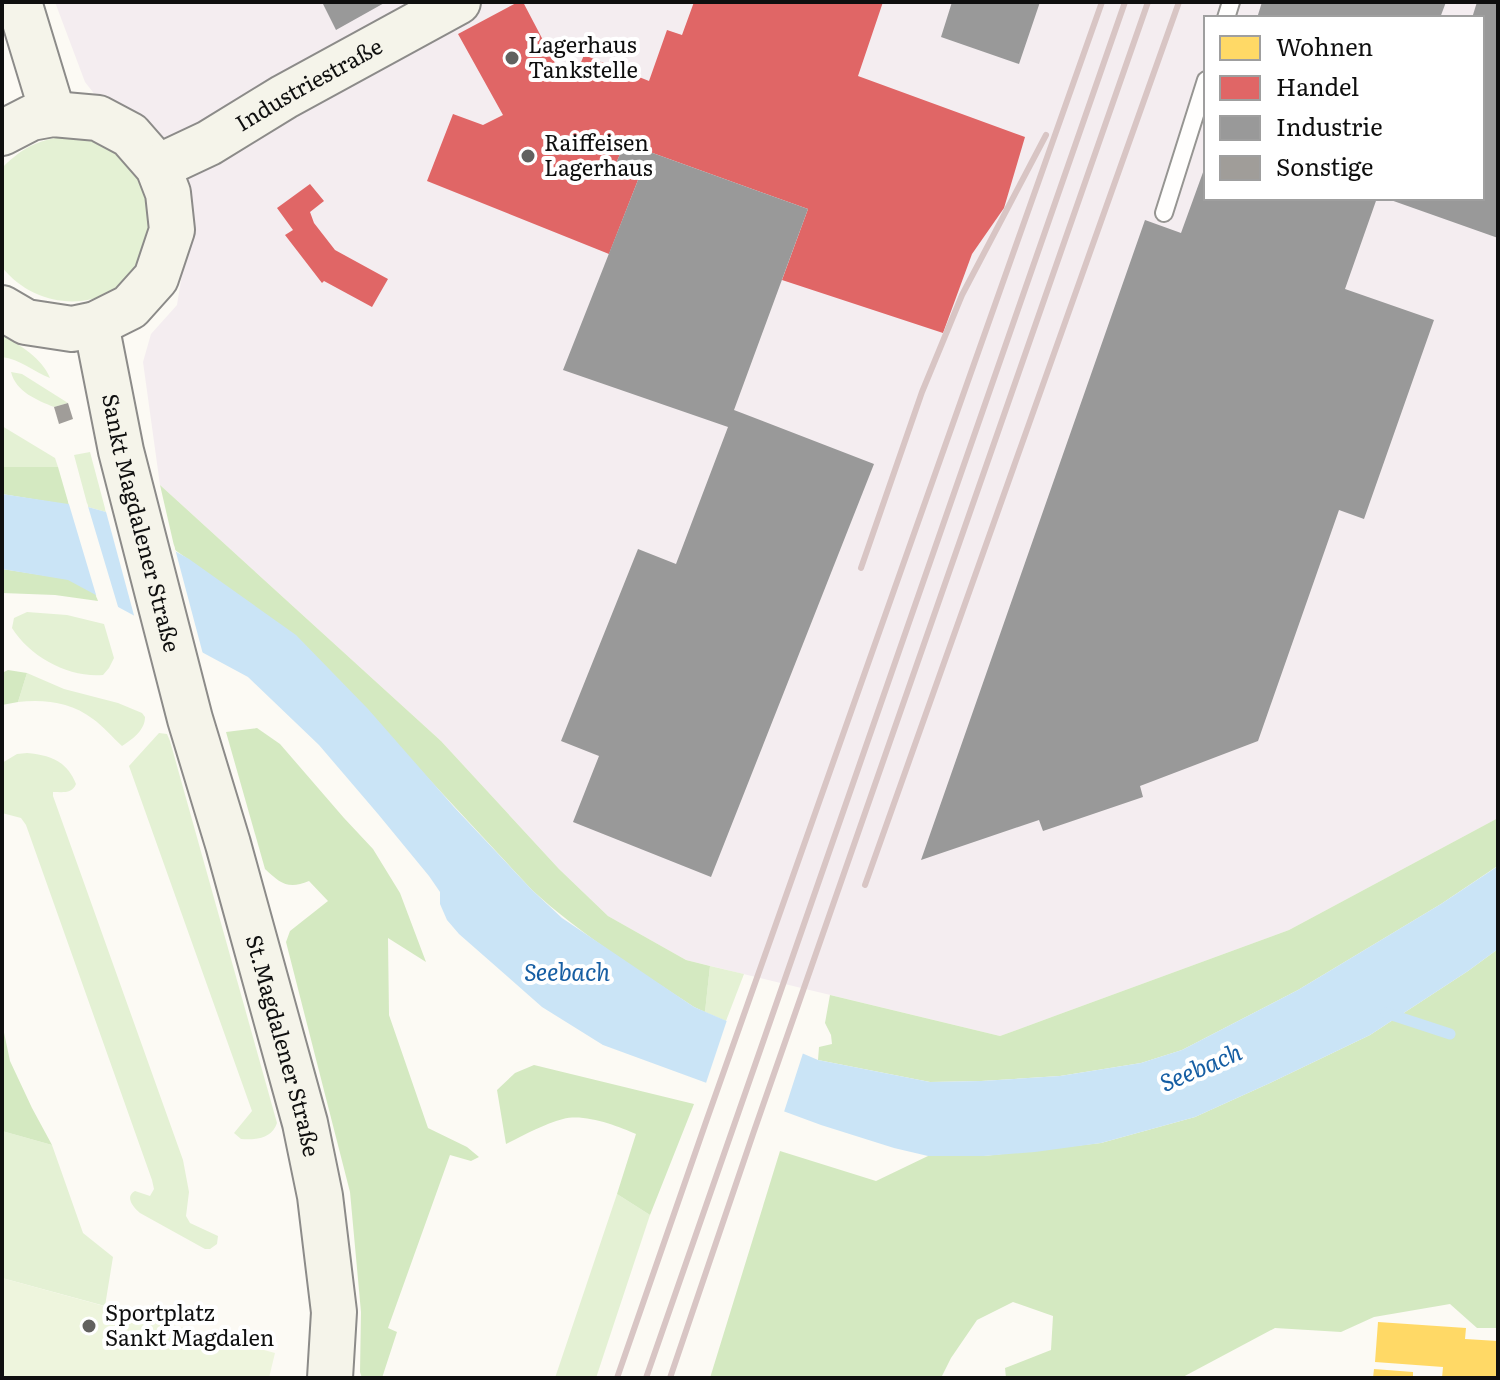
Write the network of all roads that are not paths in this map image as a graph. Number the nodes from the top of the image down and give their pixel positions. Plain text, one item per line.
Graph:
1 (19, 2) edge
2 (458, 2) edge
3 (1204, 86) edge
4 (53, 114) junction
5 (2, 133) edge
6 (158, 167) junction
7 (1164, 213) dead end
8 (2, 308) edge
9 (96, 324) junction
10 (190, 719) joint
11 (330, 1378) edge

1 - 4 street
2 - 6 street, Industriestraße
3 - 7 lane
4 - 5 street
4 - 6 street
6 - 9 street
8 - 9 street
9 - 10 street, Sankt Magdalener Straße
10 - 11 street, St.Magdalener Straße

